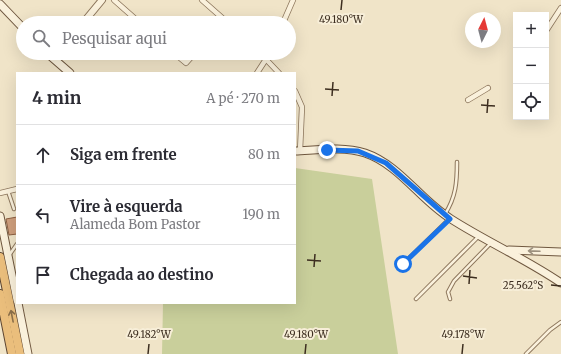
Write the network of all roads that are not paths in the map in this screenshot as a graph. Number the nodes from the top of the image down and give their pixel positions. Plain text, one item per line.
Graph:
1 (102, 0) edge
2 (114, 0) edge
3 (202, 0) edge
4 (293, 0) edge
5 (0, 4) edge
6 (561, 8) edge
7 (89, 16) edge
8 (132, 16) edge
9 (218, 16) edge
10 (286, 16) edge
11 (16, 21) edge
12 (549, 26) edge
13 (59, 60) edge
14 (268, 60) joint
15 (69, 72) edge
16 (258, 72) edge
17 (278, 72) edge
18 (488, 88) dead end
19 (296, 93) edge
20 (468, 100) dead end
21 (298, 151) edge
22 (457, 162) dead end
23 (16, 189) edge
24 (8, 190) junction
25 (0, 193) edge
26 (14, 209) dead end
27 (0, 216) edge
28 (447, 217) junction
29 (480, 235) junction
30 (492, 242) junction
31 (16, 245) edge
32 (508, 250) junction
33 (561, 252) edge
34 (4, 257) edge
35 (403, 264) dead end
36 (561, 283) edge
37 (0, 294) edge
38 (16, 297) edge
39 (416, 299) dead end
40 (450, 300) dead end
41 (18, 304) edge
42 (561, 322) edge
43 (12, 354) edge
44 (20, 354) edge
45 (28, 354) edge
46 (526, 354) edge

1 - 7 street
2 - 8 street
3 - 9 street
4 - 10 street
5 - 11 main road
6 - 12 street
13 - 15 main road
14 - 16 street
14 - 17 street
18 - 20 street
19 - 21 street
21 - 28 main road
22 - 28 lane
23 - 24 street
24 - 25 street
24 - 26 lane
27 - 34 main road
28 - 29 main road
28 - 35 lane
29 - 30 main road
29 - 39 lane
30 - 32 main road
30 - 40 lane
31 - 34 lane
33 -> 32 main road
32 - 36 main road
34 - 38 main road
44 -> 34 highway
37 - 43 highway
41 - 45 main road
42 - 46 lane

